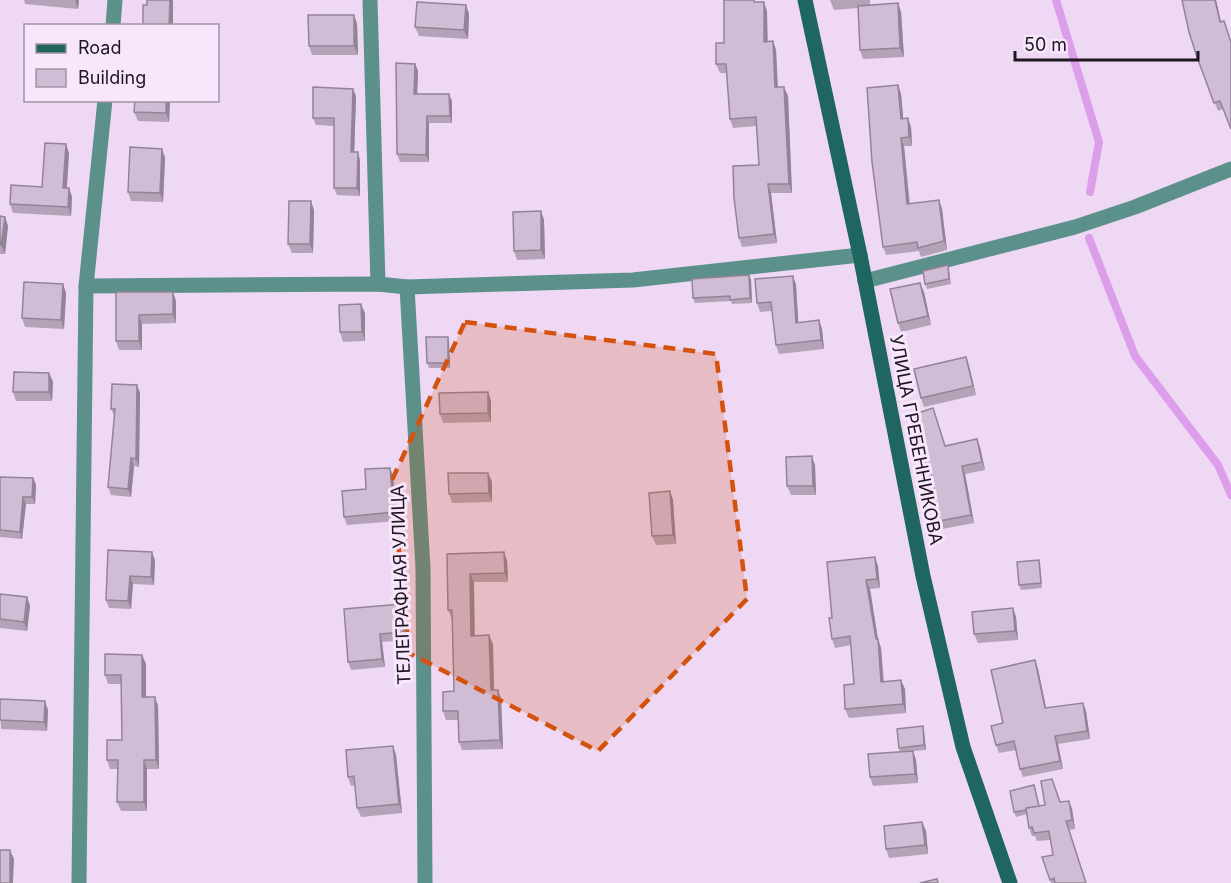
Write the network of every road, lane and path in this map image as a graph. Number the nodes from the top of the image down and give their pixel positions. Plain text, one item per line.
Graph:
1 (115, 0) edge
2 (370, 0) edge
3 (805, 0) edge
4 (113, 24) edge
5 (105, 102) edge
6 (1231, 170) edge
7 (860, 255) junction
8 (865, 280) junction
9 (378, 284) junction
10 (86, 286) junction
11 (407, 286) junction
12 (79, 883) edge
13 (425, 883) edge
14 (1010, 883) edge

1 - 4 street
2 - 9 street
3 - 7 street, УЛИЦА ГРЕБЕННИКОВА
5 - 10 street
6 - 8 street
7 - 8 street, УЛИЦА ГРЕБЕННИКОВА
7 - 11 street
8 - 14 street, УЛИЦА ГРЕБЕННИКОВА
9 - 10 street
9 - 11 street
10 - 12 street
11 - 13 street, ТЕЛЕГРАФНАЯ УЛИЦА

